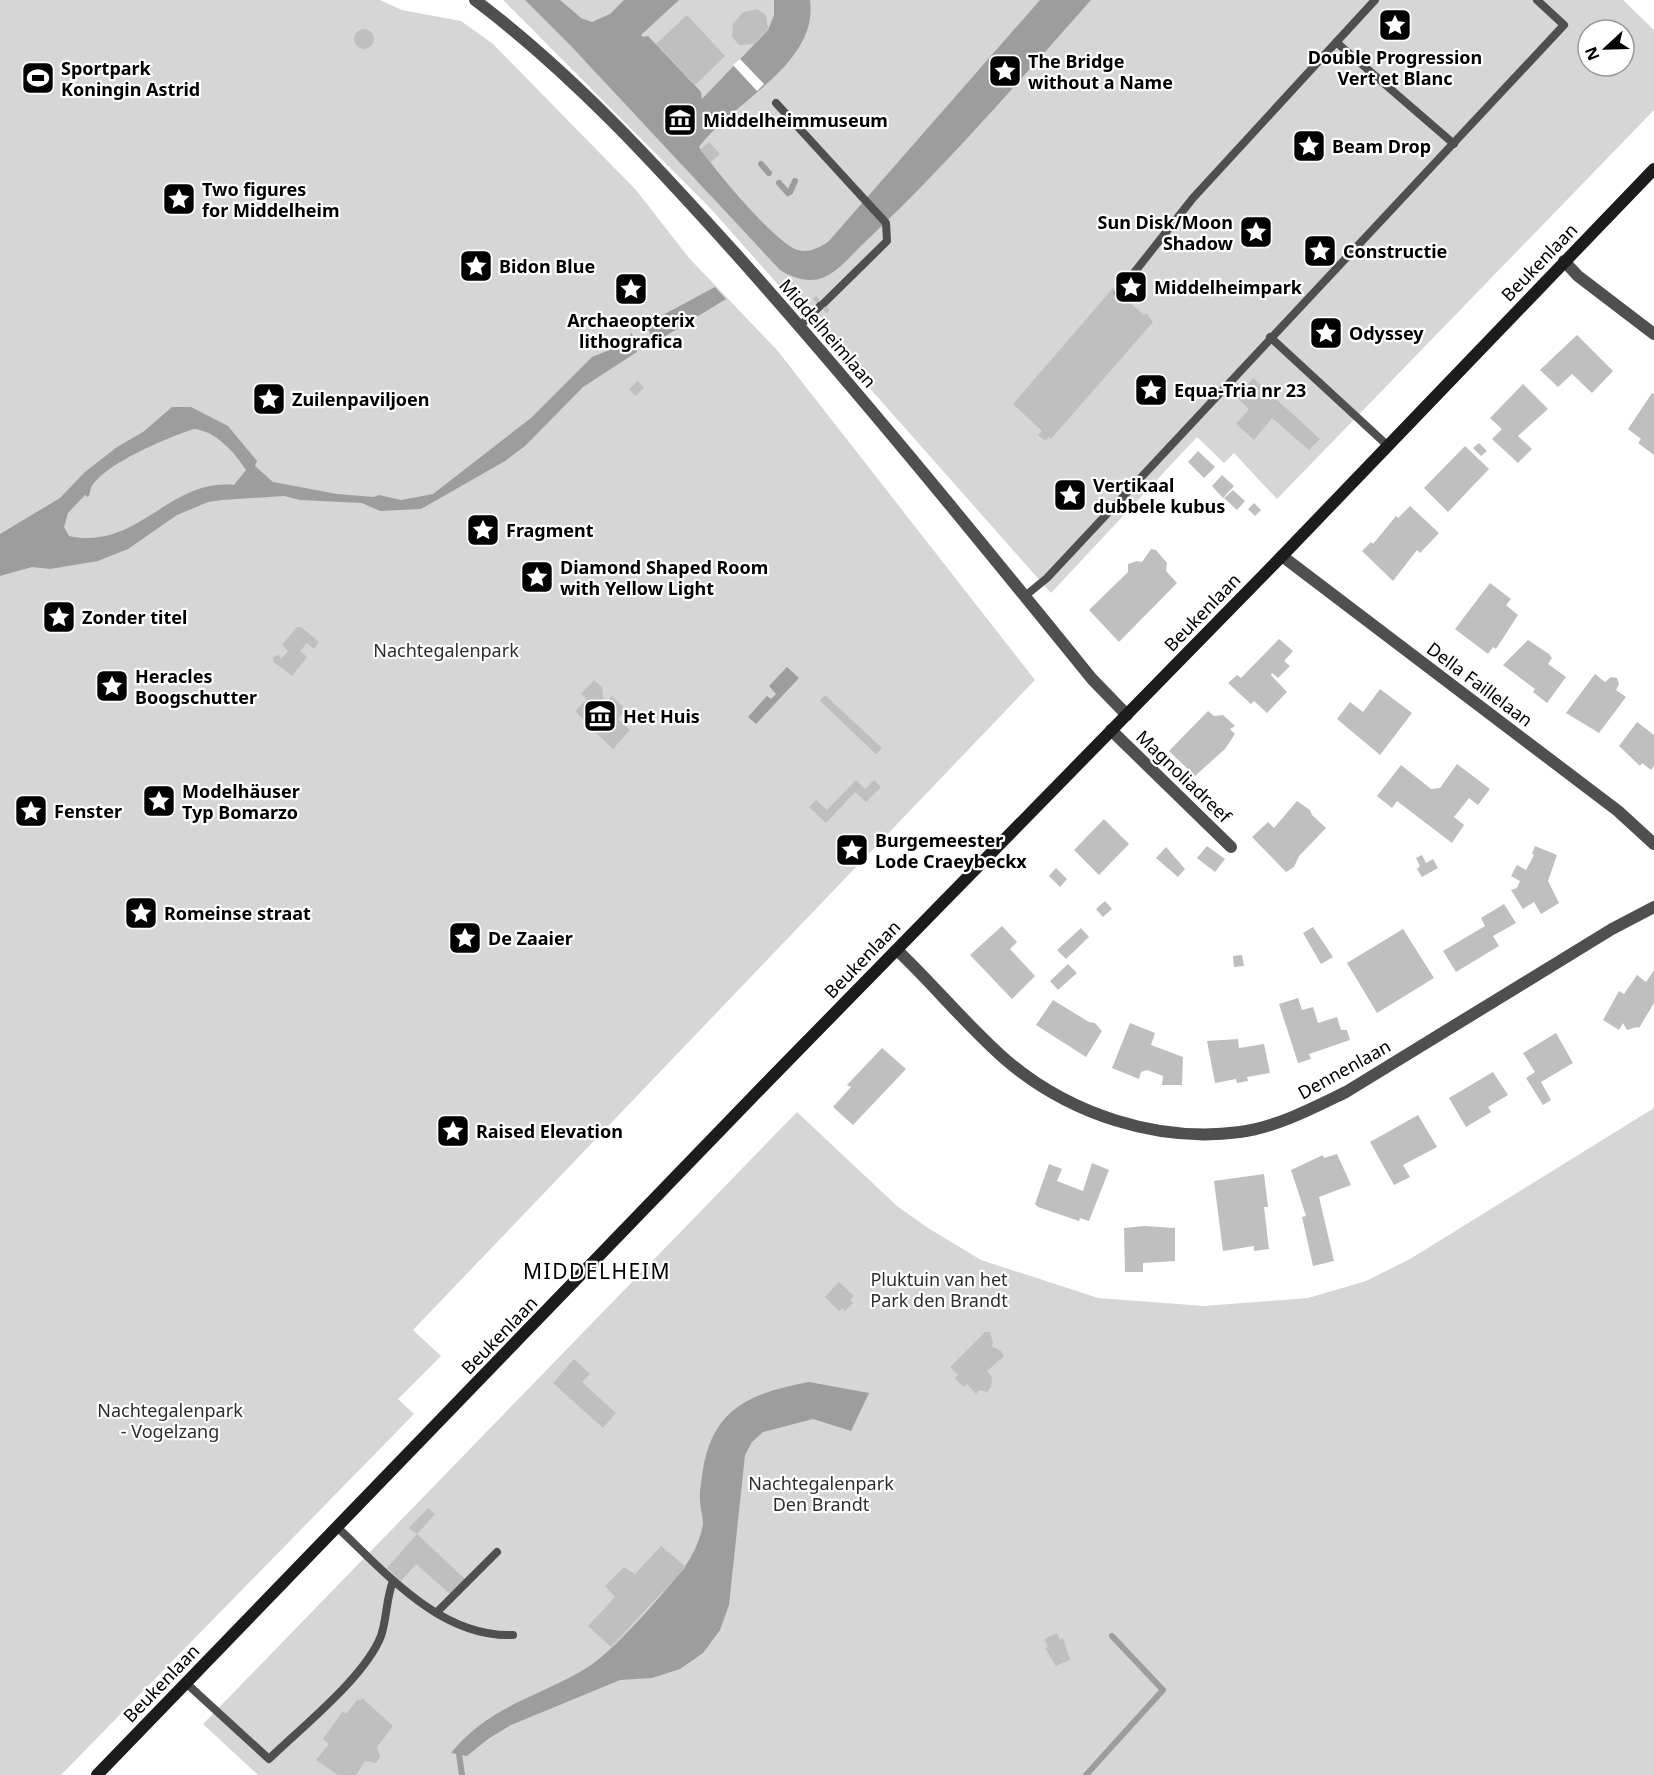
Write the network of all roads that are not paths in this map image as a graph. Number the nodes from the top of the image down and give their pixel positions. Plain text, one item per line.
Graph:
1 (475, 0) edge
2 (1375, 0) edge
3 (1537, 0) edge
4 (1336, 42) junction
5 (776, 103) dead end
6 (1454, 144) junction
7 (1654, 169) edge
8 (1564, 261) junction
9 (1118, 293) dead end
10 (800, 326) junction
11 (1654, 334) edge
12 (1270, 337) junction
13 (1387, 445) junction
14 (1282, 556) junction
15 (1025, 596) junction
16 (1126, 715) junction
17 (1111, 730) junction
18 (1654, 844) edge
19 (1231, 847) dead end
20 (1654, 907) edge
21 (897, 950) junction
22 (338, 1528) junction
23 (497, 1552) dead end
24 (393, 1581) junction
25 (436, 1613) junction
26 (513, 1635) dead end
27 (186, 1683) junction
28 (97, 1775) edge

1 - 10 street, Middelheimlaan
2 - 4 lane
3 - 6 lane
4 - 6 lane
4 - 9 lane
5 - 10 lane
6 - 12 lane
7 - 8 street, Beukenlaan
8 - 11 street
8 - 13 street, Beukenlaan
10 - 15 street, Middelheimlaan
12 - 13 lane
12 - 15 lane
13 - 14 street, Beukenlaan
14 - 16 street, Beukenlaan
14 - 18 street, Della Faillelaan
15 - 16 street, Middelheimlaan
16 - 17 street, Beukenlaan
17 - 19 street, Magnoliadreef
17 - 21 street, Beukenlaan
20 - 21 street, Dennenlaan
21 - 22 street, Beukenlaan
22 - 24 lane
22 - 27 street, Beukenlaan
23 - 25 lane
24 - 25 lane
24 - 27 lane
25 - 26 lane
27 - 28 street, Beukenlaan

